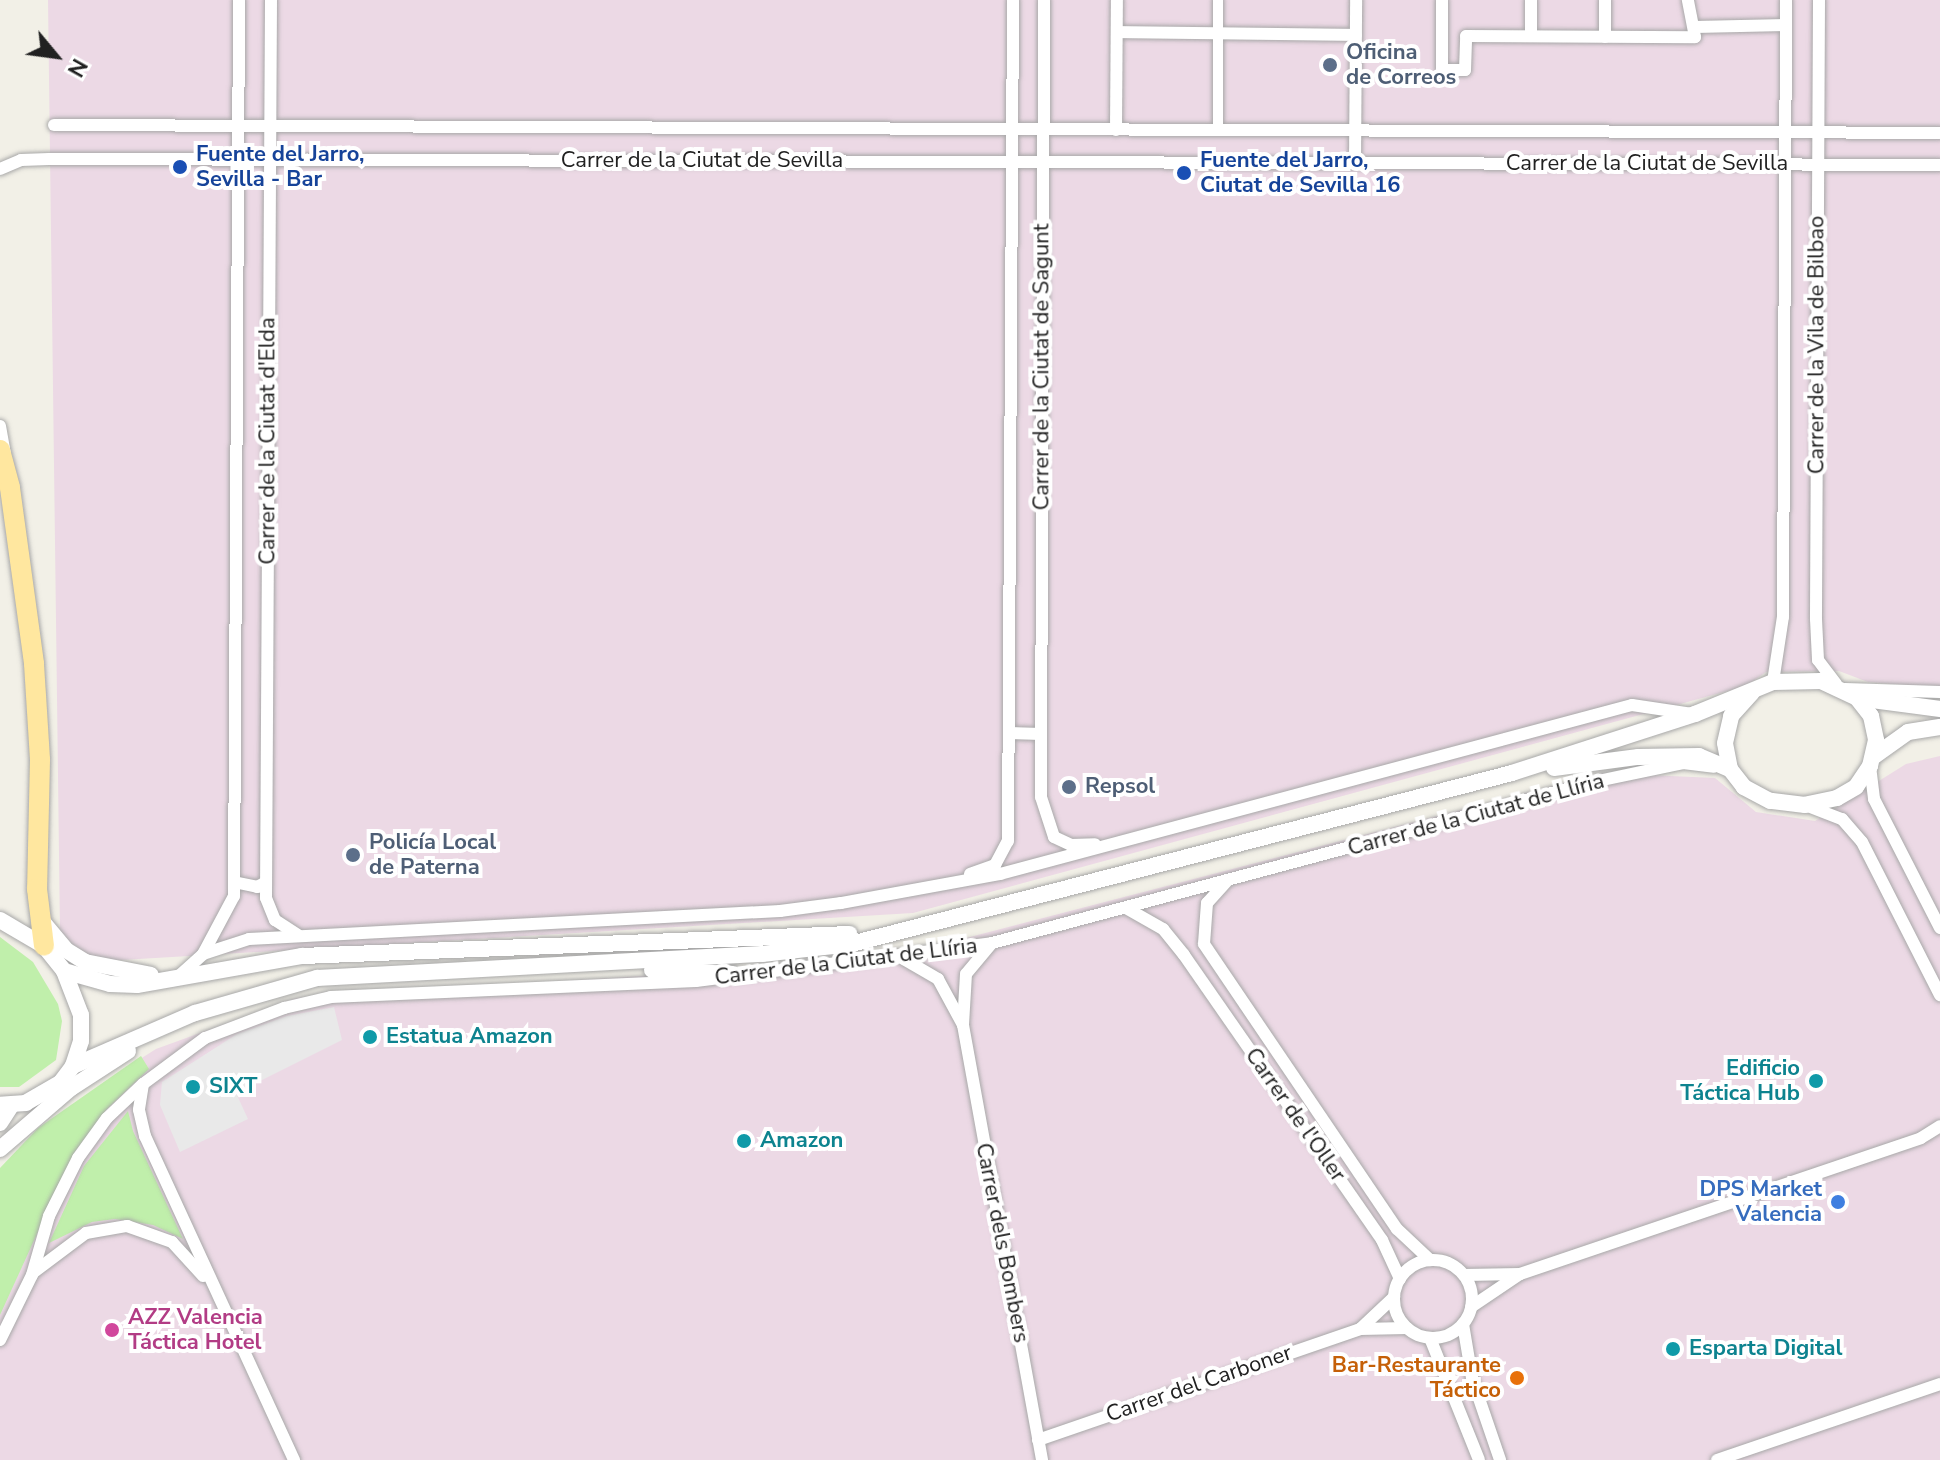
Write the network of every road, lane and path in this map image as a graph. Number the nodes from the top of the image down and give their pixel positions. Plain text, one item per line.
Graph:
1 (239, 0) edge
2 (271, 0) edge
3 (1013, 0) edge
4 (1044, 0) edge
5 (1117, 0) edge
6 (1218, 0) edge
7 (1356, 0) edge
8 (1442, 0) edge
9 (1531, 0) edge
10 (1605, 0) edge
11 (1688, 0) edge
12 (1786, 0) edge
13 (1819, 0) edge
14 (1786, 25) junction
15 (1695, 27) junction
16 (1117, 32) junction
17 (1218, 33) junction
18 (1356, 35) junction
19 (1531, 36) junction
20 (1605, 37) junction
21 (54, 125) dead end
22 (238, 126) junction
23 (270, 126) junction
24 (1013, 129) junction
25 (1044, 129) junction
26 (1116, 130) junction
27 (1218, 130) junction
28 (1355, 131) junction
29 (1786, 132) junction
30 (1818, 133) junction
31 (1940, 133) edge
32 (238, 159) junction
33 (270, 159) junction
34 (1012, 162) junction
35 (1043, 162) junction
36 (1355, 163) junction
37 (1786, 165) junction
38 (1818, 165) junction
39 (1940, 165) edge
40 (0, 169) edge
41 (0, 426) edge
42 (0, 450) edge
43 (10, 488) junction
44 (1773, 682) junction
45 (1846, 690) junction
46 (1940, 692) edge
47 (1752, 693) junction
48 (1940, 709) edge
49 (1695, 714) junction
50 (1937, 729) edge
51 (1009, 733) junction
52 (1041, 734) junction
53 (1871, 762) junction
54 (1512, 773) junction
55 (1734, 774) junction
56 (1805, 805) junction
57 (1110, 843) junction
58 (1227, 881) junction
59 (234, 882) junction
60 (266, 882) junction
61 (933, 887) junction
62 (1126, 908) junction
63 (40, 919) junction
64 (0, 920) edge
65 (919, 927) junction
66 (1940, 928) edge
67 (298, 935) junction
68 (992, 943) junction
69 (1204, 944) junction
70 (44, 946) junction
71 (203, 954) junction
72 (1184, 955) junction
73 (902, 958) junction
74 (494, 970) junction
75 (64, 971) junction
76 (733, 974) junction
77 (180, 975) junction
78 (1940, 995) edge
79 (963, 1025) junction
80 (163, 1028) junction
81 (73, 1066) junction
82 (143, 1084) junction
83 (6, 1105) edge
84 (0, 1123) edge
85 (1940, 1126) edge
86 (1940, 1137) edge
87 (1921, 1138) junction
88 (0, 1149) edge
89 (1430, 1260) junction
90 (1520, 1274) junction
91 (32, 1275) junction
92 (1464, 1275) junction
93 (1400, 1279) junction
94 (212, 1286) junction
95 (1394, 1297) junction
96 (1471, 1307) junction
97 (1463, 1324) junction
98 (1407, 1328) junction
99 (1360, 1329) junction
100 (1430, 1338) junction
101 (0, 1340) edge
102 (1940, 1384) edge
103 (1038, 1440) junction
104 (294, 1460) edge
105 (1042, 1460) edge
106 (1479, 1460) edge
107 (1500, 1460) edge
108 (1717, 1460) edge

1 - 22 street, Carrer de la Ciutat d'Elda
2 - 23 street, Carrer de la Ciutat d'Elda
3 - 24 street, Carrer de la Ciutat de Sagunt
4 - 25 street, Carrer de la Ciutat de Sagunt
5 - 16 street
6 - 17 street
7 - 18 street
8 - 19 street
9 - 19 street
10 - 20 street
11 - 15 street
12 - 14 street, Carrer de la Vila de Bilbao
13 - 30 street, Carrer de la Vila de Bilbao
14 - 15 street
14 - 29 street, Carrer de la Vila de Bilbao
15 - 20 street
16 - 17 street
16 - 26 street
17 - 18 street
17 - 27 street
18 - 28 street
19 - 20 street
21 - 22 street, Carrer de la Ciutat de Sevilla
22 - 23 street, Carrer de la Ciutat de Sevilla
22 - 32 street, Carrer de la Ciutat d'Elda
23 - 24 street, Carrer de la Ciutat de Sevilla
23 - 33 street, Carrer de la Ciutat d'Elda
24 - 25 street, Carrer de la Ciutat de Sevilla
24 - 34 street, Carrer de la Ciutat de Sagunt
25 - 26 street, Carrer de la Ciutat de Sevilla
25 - 35 street, Carrer de la Ciutat de Sagunt
26 - 27 street, Carrer de la Ciutat de Sevilla
27 - 28 street, Carrer de la Ciutat de Sevilla
28 - 29 street, Carrer de la Ciutat de Sevilla
28 - 36 street
29 - 30 street, Carrer de la Ciutat de Sevilla
29 - 37 street, Carrer de la Vila de Bilbao
30 - 31 street, Carrer de la Ciutat de Sevilla
30 - 38 street, Carrer de la Vila de Bilbao
32 - 33 street, Carrer de la Ciutat de Sevilla
32 - 40 street, Carrer de la Ciutat de Sevilla
32 - 59 street, Carrer de la Ciutat d'Elda
33 - 34 street, Carrer de la Ciutat de Sevilla
33 - 60 street, Carrer de la Ciutat d'Elda
34 - 35 street, Carrer de la Ciutat de Sevilla
34 - 51 street, Carrer de la Ciutat de Sagunt
35 - 36 street, Carrer de la Ciutat de Sevilla
35 - 52 street, Carrer de la Ciutat de Sagunt
36 - 37 street, Carrer de la Ciutat de Sevilla
37 - 38 street, Carrer de la Ciutat de Sevilla
37 - 44 street, Carrer de la Vila de Bilbao
38 - 39 street, Carrer de la Ciutat de Sevilla
38 - 45 street, Carrer de la Vila de Bilbao
41 - 43 street
42 - 43 main road
43 - 63 main road
44 - 45 street, Carrer de la Ciutat de Llíria
44 - 47 street, Carrer de la Ciutat de Llíria
45 - 46 street, Carrer de la Ciutat de Llíria
45 - 48 street, Carrer de la Ciutat de Llíria
45 - 53 street
47 - 49 street, Carrer de la Ciutat de Llíria
47 - 55 street, Carrer de la Ciutat de Llíria
49 - 54 street, Carrer de la Ciutat de Llíria
49 - 57 street, Carrer de la Ciutat de Llíria
50 - 53 street, Carrer de la Ciutat de Llíria
51 - 52 street
51 - 61 street, Carrer de la Ciutat de Sagunt
52 - 57 street, Carrer de la Ciutat de Sagunt
53 - 56 street, Carrer de la Ciutat de Llíria
53 - 66 street
54 - 55 street, Carrer de la Ciutat de Llíria
54 - 65 street, Carrer de la Ciutat de Llíria
55 - 56 street, Carrer de la Ciutat de Llíria
55 - 58 street, Carrer de la Ciutat de Llíria
56 - 78 street
57 - 61 street, Carrer de la Ciutat de Llíria
58 - 62 street, Carrer de la Ciutat de Llíria
58 - 69 street
59 - 60 street
59 - 71 street, Carrer de la Ciutat d'Elda
60 - 67 street, Carrer de la Ciutat d'Elda
61 - 67 street, Carrer de la Ciutat de Llíria
62 - 68 street, Carrer de la Ciutat de Llíria
62 - 72 street, Carrer de l'Oller
63 - 70 main road
63 - 77 street
64 - 70 street
65 - 74 street, Carrer de la Ciutat de Llíria
65 - 77 street, Carrer de la Ciutat de Llíria
67 - 71 street, Carrer de la Ciutat de Llíria
68 - 73 street, Carrer de la Ciutat de Llíria
68 - 79 street, Carrer dels Bombers
69 - 72 street
69 - 89 street, Carrer de l'Oller
70 - 75 street
71 - 77 street, Carrer de la Ciutat de Llíria
72 - 93 street, Carrer de l'Oller
73 - 76 street, Carrer de la Ciutat de Llíria
73 - 79 street, Carrer dels Bombers
74 - 76 street
74 - 80 street, Carrer de la Ciutat de Llíria
75 - 77 street, Carrer de la Ciutat de Llíria
75 - 81 street
76 - 82 street, Carrer de la Ciutat de Llíria
79 - 103 street, Carrer dels Bombers
80 - 81 street, Carrer de la Ciutat de Llíria
80 - 88 street
81 - 83 street
82 - 91 street, Carrer de la Ciutat de Llíria
82 - 94 street
83 - 84 street
85 - 87 street
86 - 87 street
87 - 90 street
89 - 92 street
89 - 93 street
90 - 92 street
90 - 96 street
91 - 94 street
91 - 101 street, Carrer de la Ciutat de Llíria
92 - 96 street
93 - 95 street
94 - 104 street
95 - 98 street
95 - 99 street, Carrer del Carboner
96 - 97 street
97 - 100 street
97 - 107 street
98 - 99 street, Carrer del Carboner
98 - 100 street
99 - 103 street, Carrer del Carboner
100 - 106 street
102 - 108 street
103 - 105 street, Carrer dels Bombers

